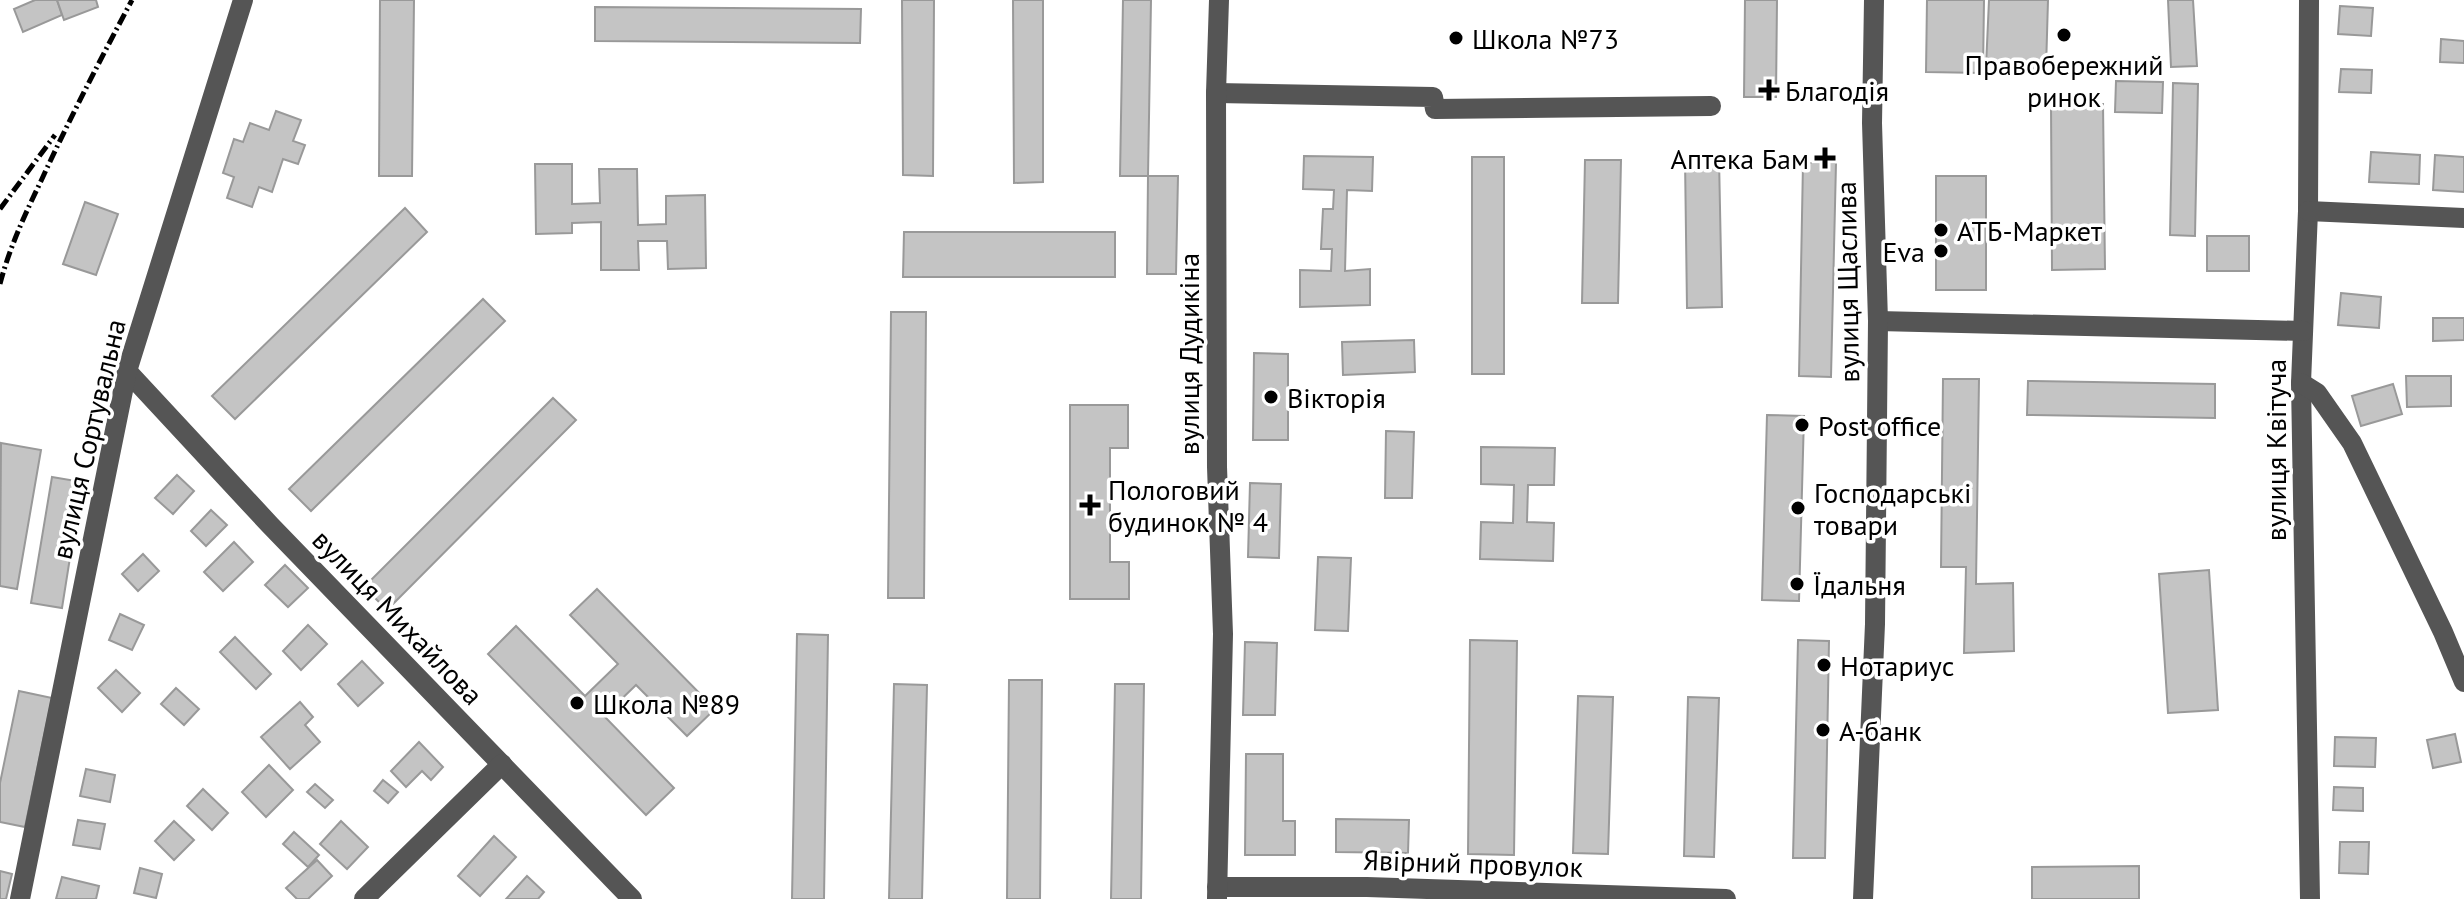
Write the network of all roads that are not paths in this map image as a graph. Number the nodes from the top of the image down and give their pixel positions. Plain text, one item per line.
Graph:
1 (243, 0) edge
2 (1219, 0) edge
3 (1874, 0) edge
4 (2309, 0) edge
5 (1216, 93) junction
6 (1711, 106) dead end
7 (2308, 211) junction
8 (2464, 218) edge
9 (1878, 321) junction
10 (2303, 331) junction
11 (127, 371) junction
12 (2301, 383) junction
13 (2464, 682) edge
14 (502, 764) junction
15 (1217, 893) edge
16 (20, 899) edge
17 (364, 899) edge
18 (632, 899) edge
19 (1726, 899) edge
20 (1863, 899) edge
21 (2310, 899) edge

1 - 11 street, вулиця Сортувальна
2 - 5 street, вулиця Дудикіна
3 - 9 street, вулиця Щаслива
4 - 7 street, вулиця Квітуча
5 - 6 street
5 - 15 street, вулиця Дудикіна
7 - 8 street
7 - 10 street, вулиця Квітуча
9 - 10 street
9 - 20 street, вулиця Щаслива
10 - 12 street, вулиця Квітуча
11 - 14 street, вулиця Михайлова
11 - 16 street, вулиця Сортувальна
12 - 13 street
12 - 21 street, вулиця Квітуча
14 - 17 street
14 - 18 street, вулиця Михайлова
15 - 19 street, Явірний провулок

